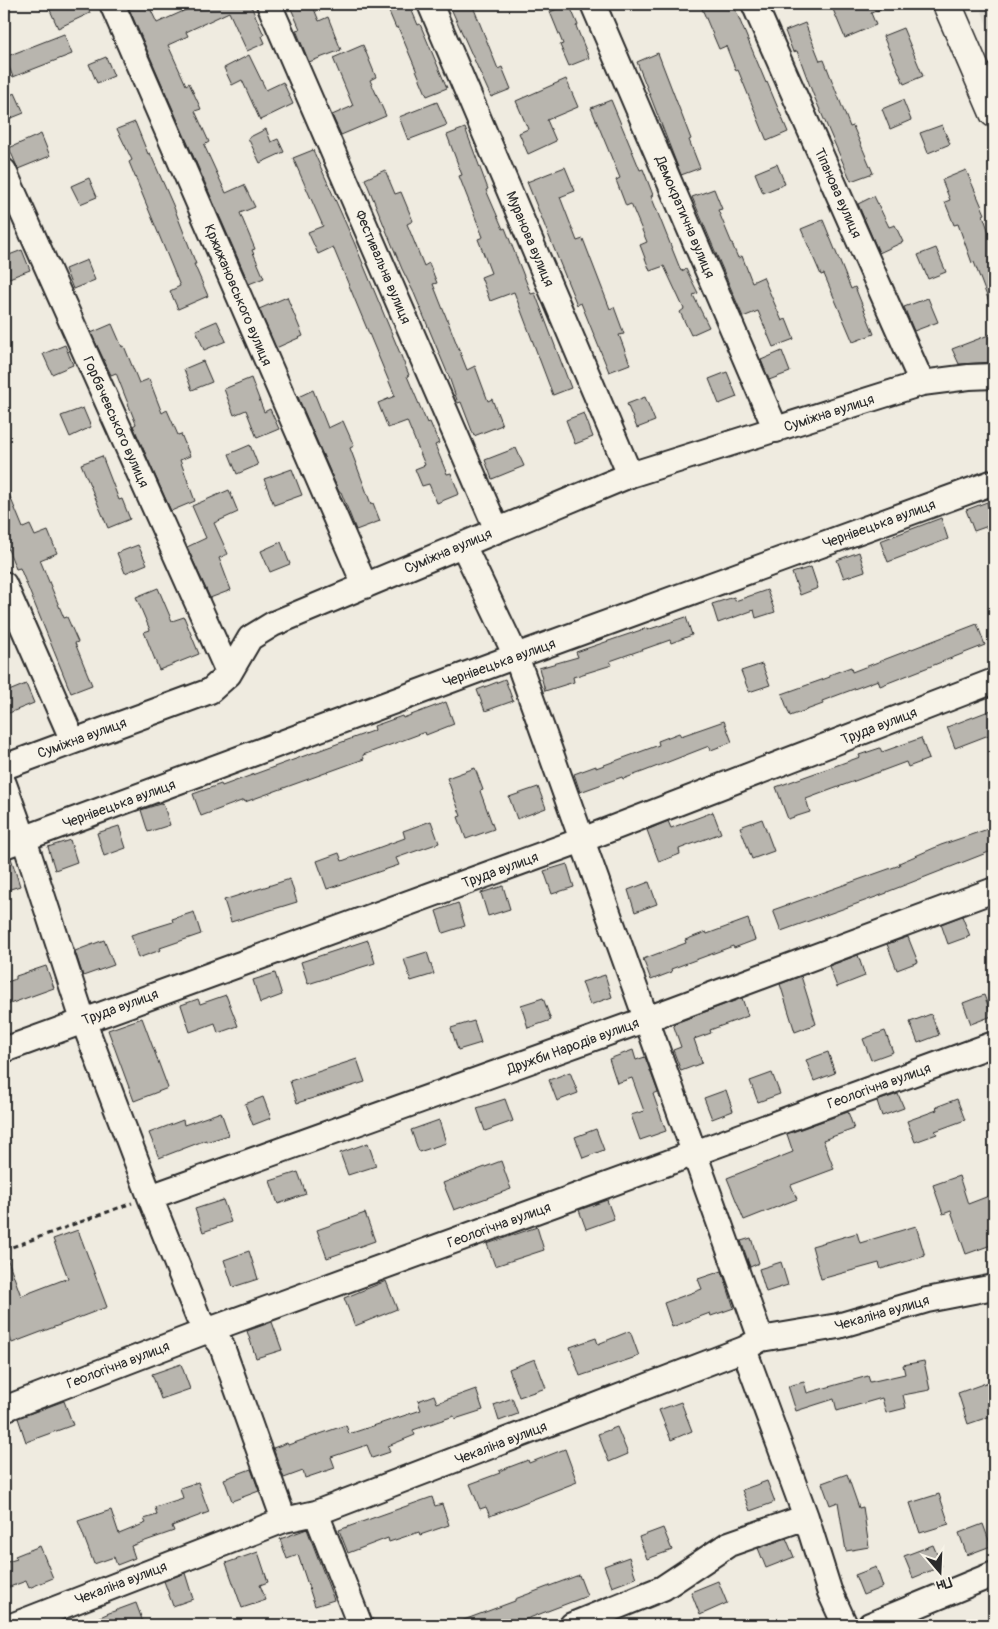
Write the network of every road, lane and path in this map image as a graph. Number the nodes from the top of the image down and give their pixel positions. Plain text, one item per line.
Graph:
1 (112, 4) edge
2 (270, 4) edge
3 (430, 4) edge
4 (593, 4) edge
5 (754, 4) edge
6 (947, 4) edge
7 (994, 113) edge
8 (4, 171) edge
9 (994, 376) edge
10 (922, 383) junction
11 (776, 430) junction
12 (630, 475) junction
13 (994, 482) edge
14 (497, 530) junction
15 (463, 545) junction
16 (4, 584) edge
17 (365, 586) junction
18 (516, 656) junction
19 (229, 674) junction
20 (994, 682) edge
21 (74, 741) junction
22 (4, 767) edge
23 (4, 784) edge
24 (582, 840) junction
25 (14, 843) edge
26 (994, 890) edge
27 (647, 1019) junction
28 (83, 1020) junction
29 (994, 1044) edge
30 (4, 1050) edge
31 (694, 1155) junction
32 (150, 1196) junction
33 (4, 1250) edge
34 (994, 1287) edge
35 (209, 1330) junction
36 (752, 1344) junction
37 (4, 1409) edge
38 (316, 1513) junction
39 (806, 1517) junction
40 (284, 1520) junction
41 (994, 1574) edge
42 (14, 1625) edge
43 (360, 1625) edge
44 (572, 1625) edge
45 (844, 1625) edge
46 (870, 1625) edge

1 - 17 street, Кржижановського вулиця
2 - 14 street, Фестивальна вулиця
3 - 12 street, Муранова вулиця
4 - 11 street, Демократична вулиця
5 - 10 street, Тіпанова вулиця
6 - 7 main road
8 - 19 street, Горбачевського вулиця
9 - 10 street, Суміжна вулиця
10 - 11 street, Суміжна вулиця
11 - 12 street, Суміжна вулиця
12 - 14 street, Суміжна вулиця
13 - 18 street, Чернівецька вулиця
14 - 15 street, Суміжна вулиця
15 - 17 street, Суміжна вулиця
15 - 18 street
16 - 21 street
17 - 19 street, Суміжна вулиця
18 - 24 street
18 - 25 street, Чернівецька вулиця
19 - 21 street, Суміжна вулиця
20 - 24 street, Труда вулиця
21 - 22 street, Суміжна вулиця
23 - 25 street
24 - 27 street
24 - 28 street, Труда вулиця
25 - 28 street
26 - 27 street, Дружби Народів вулиця
27 - 31 street
27 - 32 street, Дружби Народів вулиця
28 - 30 street, Труда вулиця
28 - 32 street
29 - 31 street, Геологічна вулиця
31 - 35 street, Геологічна вулиця
31 - 36 street
32 - 33 path
32 - 35 street
34 - 36 street, Чекаліна вулиця
35 - 37 street, Геологічна вулиця
35 - 40 street
36 - 38 street, Чекаліна вулиця
36 - 39 street
38 - 40 street, Чекаліна вулиця
38 - 43 street
39 - 44 street
39 - 45 street
40 - 42 street, Чекаліна вулиця
41 - 46 street

